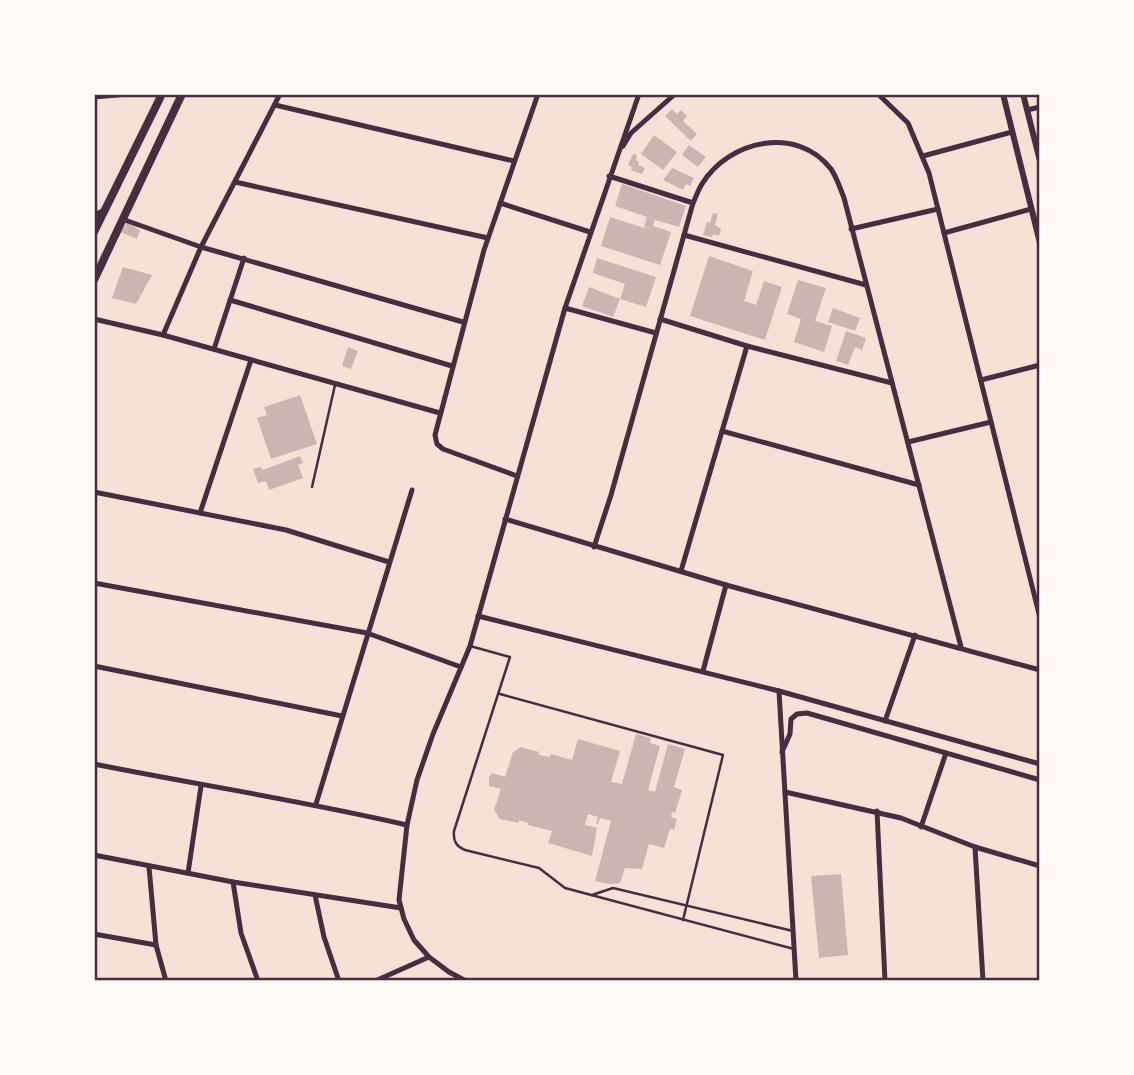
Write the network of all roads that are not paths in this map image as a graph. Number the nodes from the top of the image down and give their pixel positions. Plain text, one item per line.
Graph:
1 (128, 94) edge
2 (162, 94) edge
3 (182, 94) edge
4 (280, 94) edge
5 (537, 94) edge
6 (639, 94) edge
7 (675, 94) edge
8 (878, 94) edge
9 (1003, 94) edge
10 (1023, 94) edge
11 (94, 97) edge
12 (275, 104) junction
13 (1040, 107) edge
14 (1027, 110) junction
15 (1012, 132) junction
16 (923, 156) junction
17 (514, 161) junction
18 (1040, 161) edge
19 (614, 163) junction
20 (610, 176) junction
21 (235, 182) junction
22 (500, 203) junction
23 (693, 203) junction
24 (938, 209) junction
25 (1031, 209) junction
26 (104, 210) junction
27 (94, 215) edge
28 (122, 219) junction
29 (851, 229) junction
30 (94, 232) edge
31 (590, 232) junction
32 (944, 233) junction
33 (684, 236) junction
34 (488, 239) junction
35 (1040, 243) edge
36 (201, 247) junction
37 (244, 258) junction
38 (94, 280) edge
39 (866, 285) junction
40 (230, 300) junction
41 (565, 308) junction
42 (94, 319) edge
43 (660, 320) junction
44 (464, 322) junction
45 (656, 333) junction
46 (163, 335) junction
47 (747, 346) junction
48 (214, 349) junction
49 (251, 360) junction
50 (1040, 365) edge
51 (452, 366) junction
52 (981, 380) junction
53 (892, 383) junction
54 (335, 385) junction
55 (440, 413) junction
56 (991, 422) junction
57 (722, 432) junction
58 (908, 442) junction
59 (517, 476) junction
60 (919, 485) junction
61 (313, 487) dead end
62 (412, 490) dead end
63 (94, 492) edge
64 (200, 513) junction
65 (505, 519) junction
66 (594, 547) junction
67 (389, 562) junction
68 (681, 571) junction
69 (94, 583) edge
70 (726, 585) junction
71 (478, 616) junction
72 (1040, 618) edge
73 (367, 633) junction
74 (915, 635) junction
75 (470, 646) junction
76 (961, 647) junction
77 (94, 666) edge
78 (461, 667) junction
79 (1040, 670) edge
80 (704, 671) junction
81 (779, 691) junction
82 (500, 694) junction
83 (342, 716) junction
84 (885, 721) junction
85 (782, 752) junction
86 (946, 753) junction
87 (94, 764) edge
88 (1040, 764) edge
89 (1040, 780) edge
90 (201, 786) junction
91 (785, 792) junction
92 (316, 804) junction
93 (877, 811) junction
94 (407, 825) junction
95 (921, 827) junction
96 (975, 847) junction
97 (94, 855) edge
98 (1040, 866) edge
99 (149, 867) junction
100 (187, 873) junction
101 (233, 882) junction
102 (315, 895) junction
103 (591, 895) junction
104 (686, 905) junction
105 (401, 908) junction
106 (683, 920) junction
107 (793, 931) junction
108 (94, 934) edge
109 (156, 945) junction
110 (794, 949) junction
111 (429, 957) junction
112 (166, 981) edge
113 (258, 981) edge
114 (339, 981) edge
115 (375, 981) edge
116 (466, 981) edge
117 (796, 981) edge
118 (885, 981) edge
119 (983, 981) edge

1 - 11 street
2 - 26 main road
3 - 28 main road
4 - 12 street
5 - 17 street
6 - 19 street
7 - 19 street
8 - 16 street
9 - 15 street
10 - 14 street
12 - 17 street
12 - 21 street
13 - 14 street
14 - 18 street
15 - 16 street
15 - 25 street
16 - 24 street
17 - 22 street
19 - 20 street
20 - 23 street
20 - 31 street
21 - 34 street
21 - 36 street
22 - 31 street
22 - 34 street
23 - 29 street
23 - 33 street
24 - 29 street
24 - 32 street
25 - 32 street
25 - 35 street
26 - 27 street
26 - 30 main road
28 - 36 street
28 - 38 main road
29 - 39 street
31 - 41 street
32 - 52 street
33 - 39 street
33 - 43 street
34 - 44 street
36 - 37 street
36 - 46 street
37 - 40 street
37 - 44 street
39 - 53 street
40 - 48 street
40 - 51 street
41 - 45 street
41 - 59 street
42 - 46 street
43 - 45 street
43 - 47 street
44 - 51 street
45 - 66 street
46 - 48 street
47 - 53 street
47 - 57 street
48 - 49 street
49 - 54 street
49 - 64 street
50 - 52 street
51 - 55 street
52 - 56 street
53 - 58 street
54 - 55 street
54 - 61 lane
55 - 59 street
56 - 58 street
56 - 72 street
57 - 60 street
57 - 68 street
58 - 60 street
59 - 65 street
60 - 76 street
62 - 67 street
63 - 64 street
64 - 67 street
65 - 66 street
65 - 71 street
66 - 68 street
67 - 73 street
68 - 70 street
69 - 73 street
70 - 74 street
70 - 80 street
71 - 75 street
71 - 80 street
73 - 78 street
73 - 83 street
74 - 76 street
74 - 84 street
75 - 78 street
75 - 82 lane
76 - 79 street
77 - 83 street
78 - 94 street
80 - 81 street
81 - 84 street
81 - 85 street
82 - 103 lane
82 - 104 lane
83 - 92 street
84 - 88 street
85 - 86 street
85 - 91 street
86 - 89 street
86 - 95 street
87 - 90 street
90 - 92 street
90 - 100 street
91 - 93 street
91 - 107 street
92 - 94 street
93 - 95 street
93 - 118 street
94 - 105 street
95 - 96 street
96 - 98 street
96 - 119 street
97 - 99 street
99 - 100 street
99 - 109 street
100 - 101 street
101 - 102 street
101 - 113 street
102 - 105 street
102 - 114 street
103 - 104 lane
103 - 106 lane
104 - 106 lane
104 - 107 lane
105 - 111 street
106 - 110 lane
107 - 110 street
108 - 109 street
109 - 112 street
110 - 117 street
111 - 115 street
111 - 116 street

